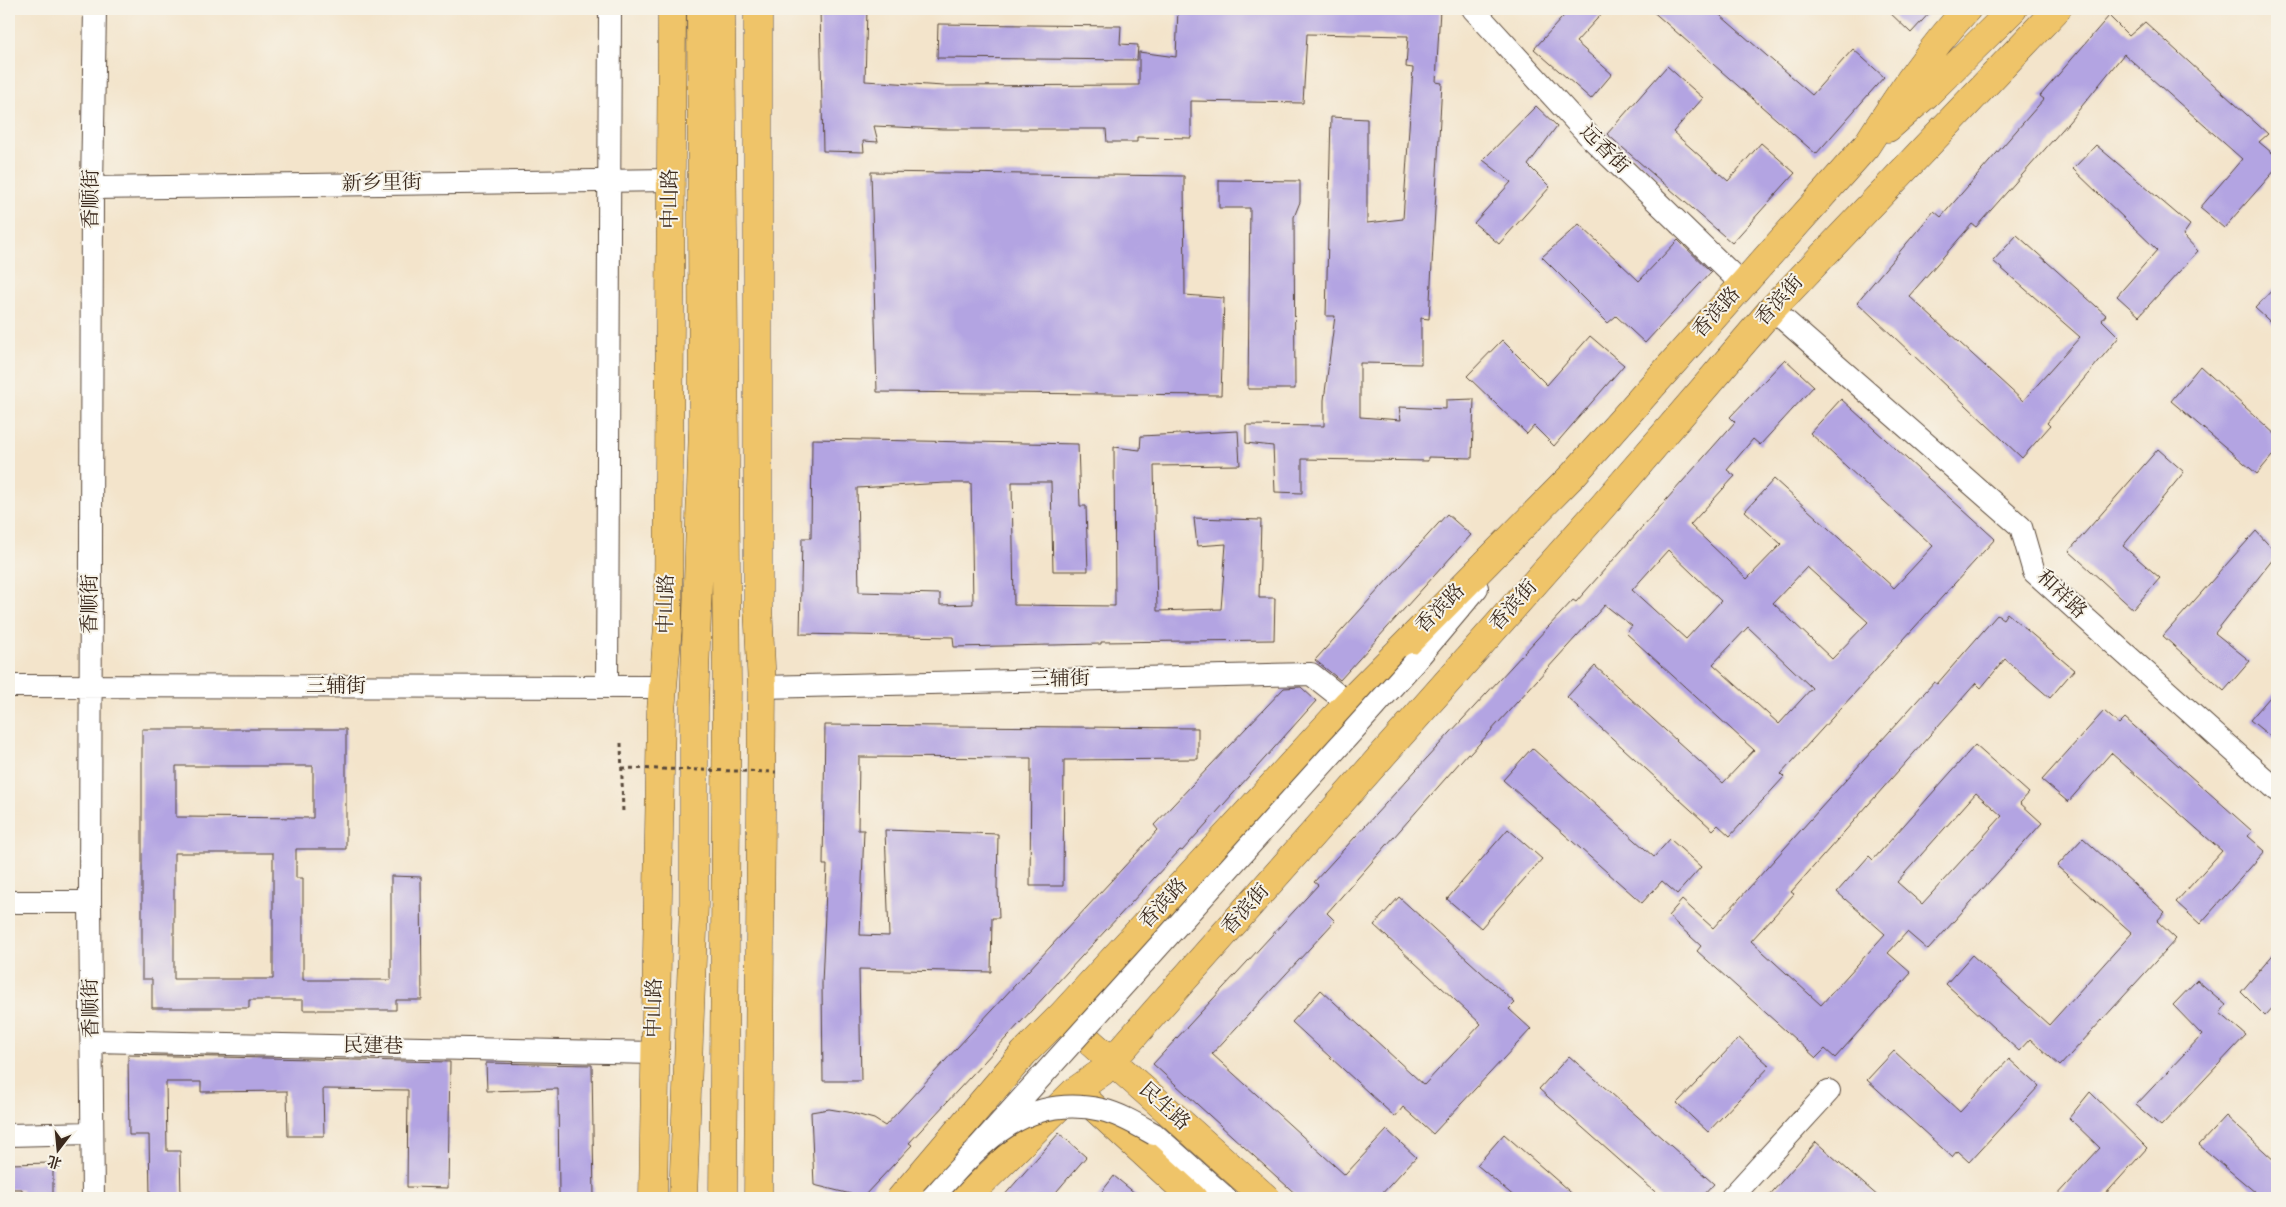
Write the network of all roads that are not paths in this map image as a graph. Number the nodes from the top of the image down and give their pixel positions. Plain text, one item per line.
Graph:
1 (95, 9) edge
2 (610, 9) edge
3 (672, 9) edge
4 (701, 9) edge
5 (721, 9) edge
6 (758, 9) edge
7 (1473, 9) edge
8 (1967, 9) edge
9 (2013, 9) edge
10 (2056, 9) edge
11 (1866, 146) junction
12 (672, 180) junction
13 (609, 181) junction
14 (92, 188) junction
15 (1742, 285) junction
16 (1772, 309) junction
17 (1573, 475) junction
18 (758, 606) junction
19 (668, 626) junction
20 (9, 686) edge
21 (91, 686) junction
22 (607, 687) junction
23 (663, 687) junction
24 (762, 687) junction
25 (1348, 704) junction
26 (694, 707) junction
27 (727, 724) junction
28 (2277, 790) edge
29 (9, 902) edge
30 (90, 902) junction
31 (694, 904) junction
32 (726, 927) junction
33 (761, 969) junction
34 (656, 971) junction
35 (1061, 1016) junction
36 (724, 1031) junction
37 (92, 1041) junction
38 (654, 1053) junction
39 (1112, 1060) junction
40 (1075, 1091) junction
41 (1828, 1091) dead end
42 (91, 1134) junction
43 (9, 1135) edge
44 (978, 1147) junction
45 (93, 1198) edge
46 (653, 1198) edge
47 (683, 1198) edge
48 (723, 1198) edge
49 (758, 1198) edge
50 (901, 1198) edge
51 (932, 1198) edge
52 (966, 1198) edge
53 (1193, 1198) edge
54 (1226, 1198) edge
55 (1266, 1198) edge
56 (1731, 1198) edge

1 - 14 street, 香顺街
2 - 13 street
3 - 12 main road, 中山路
4 - 26 main road, 中山路
5 - 27 main road
6 - 18 main road
7 - 15 street, 远香街
8 - 11 main road, 香滨路
9 - 11 main road
10 - 16 main road, 香滨街
11 - 15 main road, 香滨路
12 - 13 street, 新乡里街
12 - 19 main road, 中山路
13 - 14 street, 新乡里街
13 - 22 street
14 - 21 street, 香顺街
15 - 17 main road, 香滨路
16 - 28 street, 和祥路
16 - 39 main road, 香滨街
17 - 25 main road, 香滨路
17 - 44 street, bridge
18 - 24 main road
18 - 27 main road
19 - 23 main road, 中山路
19 - 26 main road
20 - 21 street, 三辅街
21 - 22 street, 三辅街
21 - 30 street, 香顺街
22 - 23 street, 三辅街
23 - 34 main road, 中山路
24 - 25 street, 三辅街
24 - 33 main road
25 - 35 main road, 香滨路
26 - 31 main road, 中山路
27 - 32 main road
29 - 30 street
30 - 37 street, 香顺街
31 - 34 main road
31 - 47 main road, 中山路
32 - 33 main road
32 - 36 main road
33 - 36 main road
33 - 49 main road
34 - 38 main road, 中山路
35 - 39 main road, 民生路
35 - 50 main road, 香滨路
36 - 48 main road
37 - 38 street, 民建巷
37 - 42 street, 香顺街
38 - 46 main road, 中山路
39 - 40 main road, 香滨街
39 - 55 main road, 民生路
40 - 52 main road, 香滨街
40 - 53 main road
41 - 56 street
42 - 43 street
42 - 45 street, 香顺街
44 - 51 street, bridge
44 - 54 street, bridge

